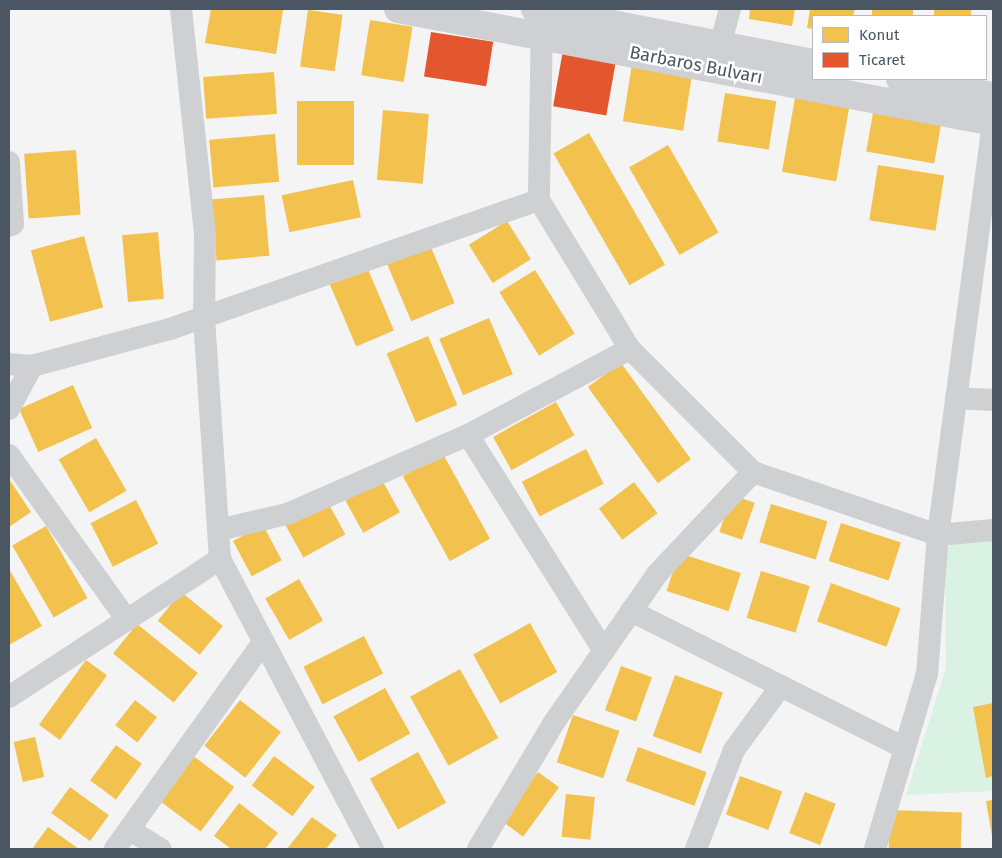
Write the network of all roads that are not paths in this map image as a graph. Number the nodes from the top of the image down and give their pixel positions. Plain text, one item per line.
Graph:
1 (181, 9) edge
2 (398, 9) edge
3 (730, 9) edge
4 (540, 16) edge
5 (720, 46) junction
6 (812, 63) edge
7 (812, 80) edge
8 (814, 80) edge
9 (905, 80) edge
10 (993, 96) edge
11 (993, 122) edge
12 (9, 162) edge
13 (539, 200) junction
14 (9, 226) edge
15 (983, 268) edge
16 (204, 318) junction
17 (630, 349) junction
18 (9, 364) edge
19 (32, 366) junction
20 (956, 398) junction
21 (993, 400) edge
22 (9, 409) edge
23 (468, 435) junction
24 (9, 455) edge
25 (753, 472) junction
26 (218, 530) junction
27 (993, 530) edge
28 (938, 535) junction
29 (220, 559) junction
30 (631, 611) junction
31 (127, 620) junction
32 (262, 644) junction
33 (604, 651) junction
34 (781, 686) junction
35 (9, 697) edge
36 (904, 748) junction
37 (130, 830) junction
38 (115, 849) edge
39 (160, 849) edge
40 (373, 849) edge
41 (478, 849) edge
42 (696, 849) edge
43 (875, 849) edge

1 - 16 street
2 - 4 street, Barbaros Bulvarı
3 - 5 street
4 - 5 street, Barbaros Bulvarı
4 - 7 street, Barbaros Bulvarı
4 - 13 street
5 - 6 street, Barbaros Bulvarı
8 - 11 street, Barbaros Bulvarı
9 - 10 street
11 - 15 street
12 - 14 street
13 - 16 street
13 - 17 street
15 - 20 street
16 - 19 street
16 - 26 street
17 - 23 street
17 - 25 street
18 - 19 street
19 - 22 street
20 - 21 street
20 - 28 street
23 - 26 street
23 - 33 street
24 - 31 street
25 - 28 street
25 - 30 street
26 - 29 street
27 - 28 street
28 - 36 street
29 - 31 street
29 - 32 street
30 - 33 street
30 - 34 street
31 - 35 street
32 - 37 street
32 - 40 street
33 - 41 street
34 - 36 street
34 - 42 street
36 - 43 street
37 - 38 street
37 - 39 street

